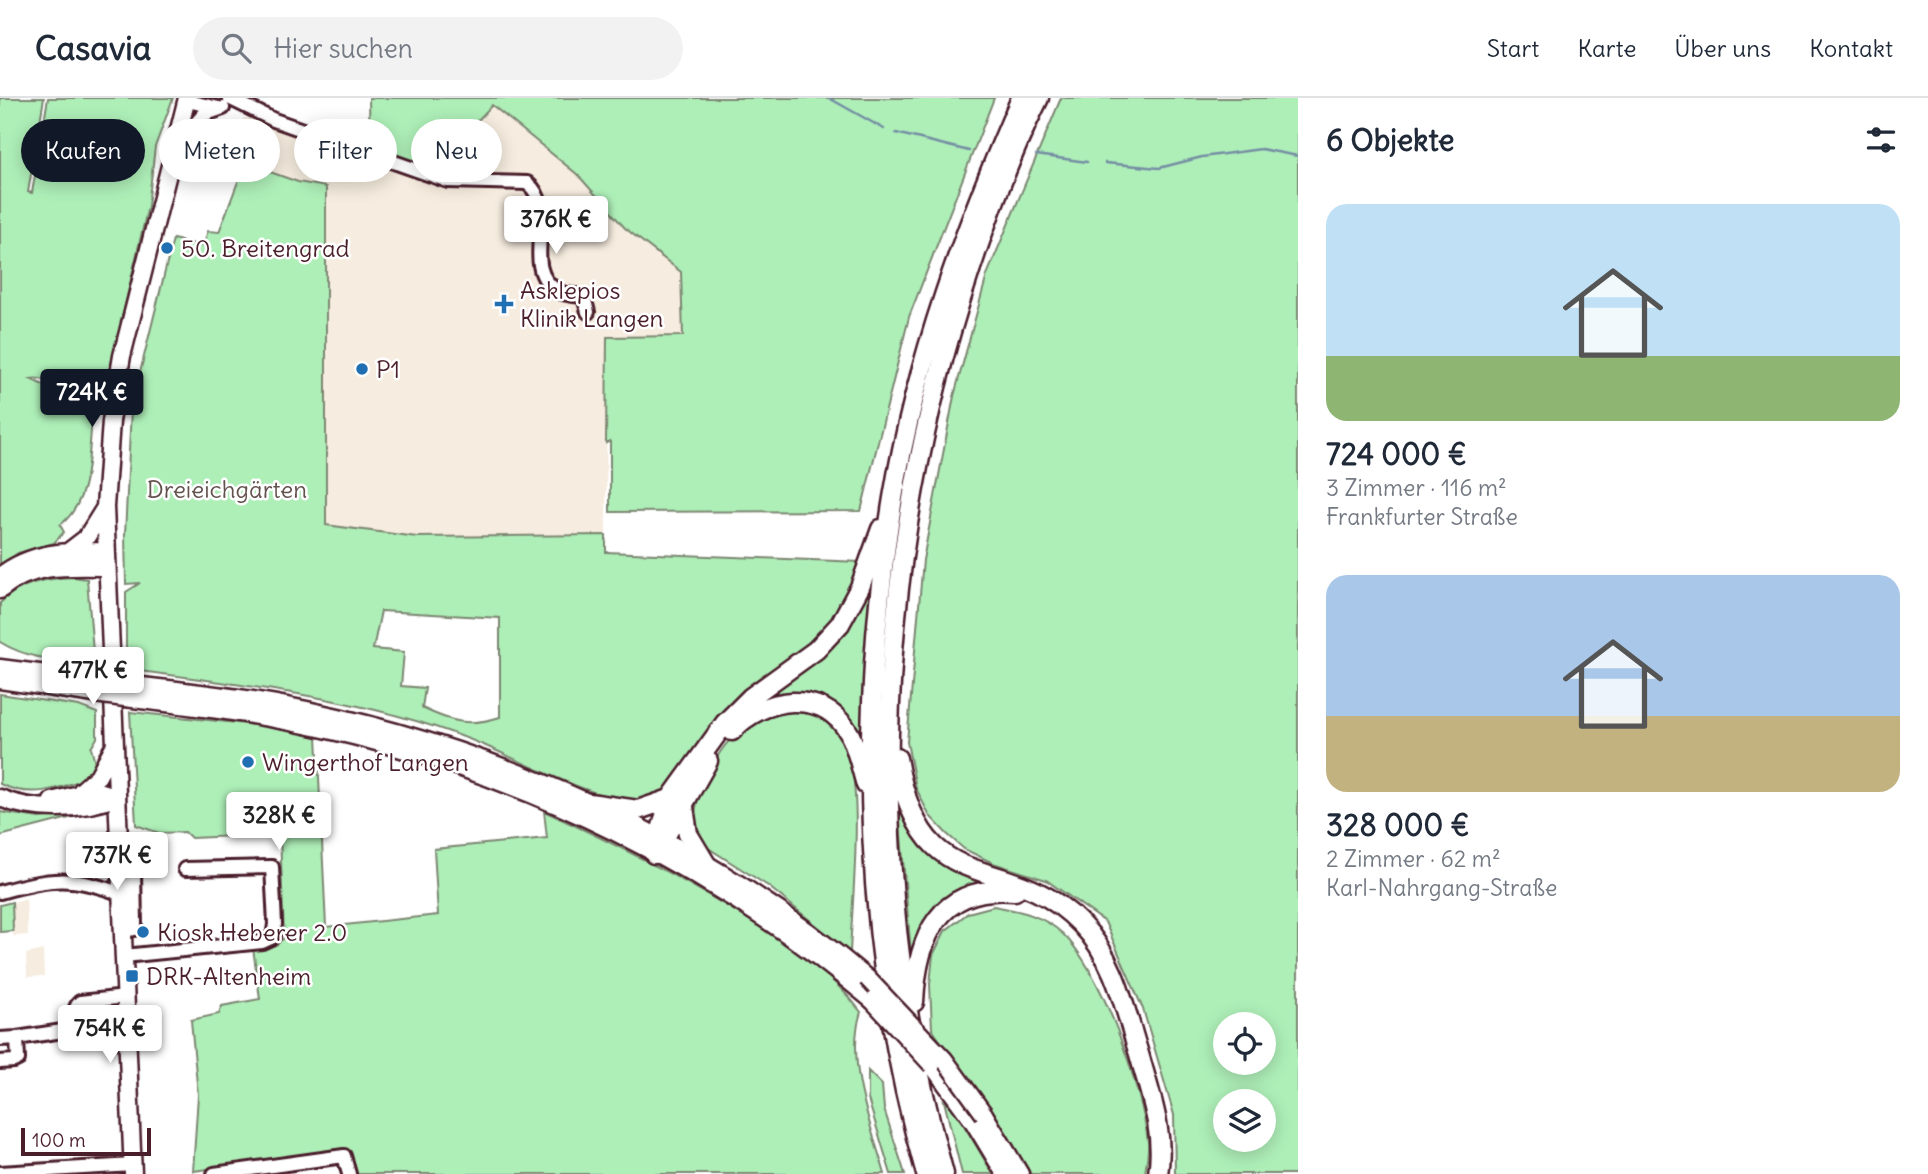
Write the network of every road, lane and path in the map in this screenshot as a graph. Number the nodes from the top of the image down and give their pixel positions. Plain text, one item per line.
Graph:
1 (1021, 98) edge
2 (1039, 98) edge
3 (187, 99) edge
4 (226, 103) edge
5 (182, 119) edge
6 (199, 119) edge
7 (165, 182) edge
8 (588, 312) dead end
9 (893, 496) junction
10 (105, 507) junction
11 (69, 551) junction
12 (105, 559) junction
13 (0, 576) edge
14 (0, 590) edge
15 (0, 656) edge
16 (0, 668) edge
17 (33, 673) junction
18 (5, 681) edge
19 (95, 687) junction
20 (125, 691) junction
21 (889, 710) junction
22 (114, 746) junction
23 (117, 797) junction
24 (0, 798) edge
25 (83, 799) junction
26 (677, 802) junction
27 (589, 803) junction
28 (872, 809) junction
29 (118, 826) junction
30 (659, 844) junction
31 (706, 864) junction
32 (185, 869) dead end
33 (134, 871) dead end
34 (0, 892) edge
35 (121, 894) junction
36 (1048, 898) junction
37 (123, 931) junction
38 (124, 956) junction
39 (126, 997) junction
40 (17, 1038) junction
41 (0, 1039) edge
42 (913, 1041) junction
43 (0, 1062) edge
44 (978, 1117) junction
45 (133, 1170) edge
46 (298, 1170) edge
47 (0, 1173) edge
48 (214, 1174) edge
49 (349, 1174) edge
50 (926, 1174) edge
51 (944, 1174) edge
52 (1004, 1174) edge
53 (1020, 1174) edge
54 (1158, 1174) edge

1 - 9 highway
2 - 21 highway
3 - 4 street
3 - 5 main road
4 - 6 street
4 - 8 street
7 - 10 main road
9 - 26 highway
9 - 28 highway
10 - 11 main road
10 - 12 main road
11 - 12 main road
11 - 13 main road
12 - 14 main road
12 - 22 main road
15 - 17 main road
16 - 17 main road
17 - 19 main road
18 - 19 main road
19 - 20 main road, bridge
20 - 27 main road
20 - 30 main road
21 - 36 highway
21 - 42 highway
22 - 23 main road
22 - 25 main road
23 - 25 main road
23 - 29 main road
24 - 25 main road
25 - 29 main road
26 - 27 highway
26 - 28 highway
26 - 30 highway
26 - 31 highway
27 - 30 main road
28 - 50 highway
29 - 35 main road
30 - 31 main road
30 - 44 main road, bridge
31 - 44 main road, bridge
32 - 38 street
33 - 37 street
34 - 35 street
35 - 37 main road
36 - 42 highway
36 - 54 highway
37 - 38 main road
38 - 39 main road
39 - 40 street
39 - 45 main road
40 - 41 street
40 - 43 street
42 - 51 highway
44 - 52 main road
44 - 53 main road
45 - 47 street
46 - 48 street
46 - 49 street

